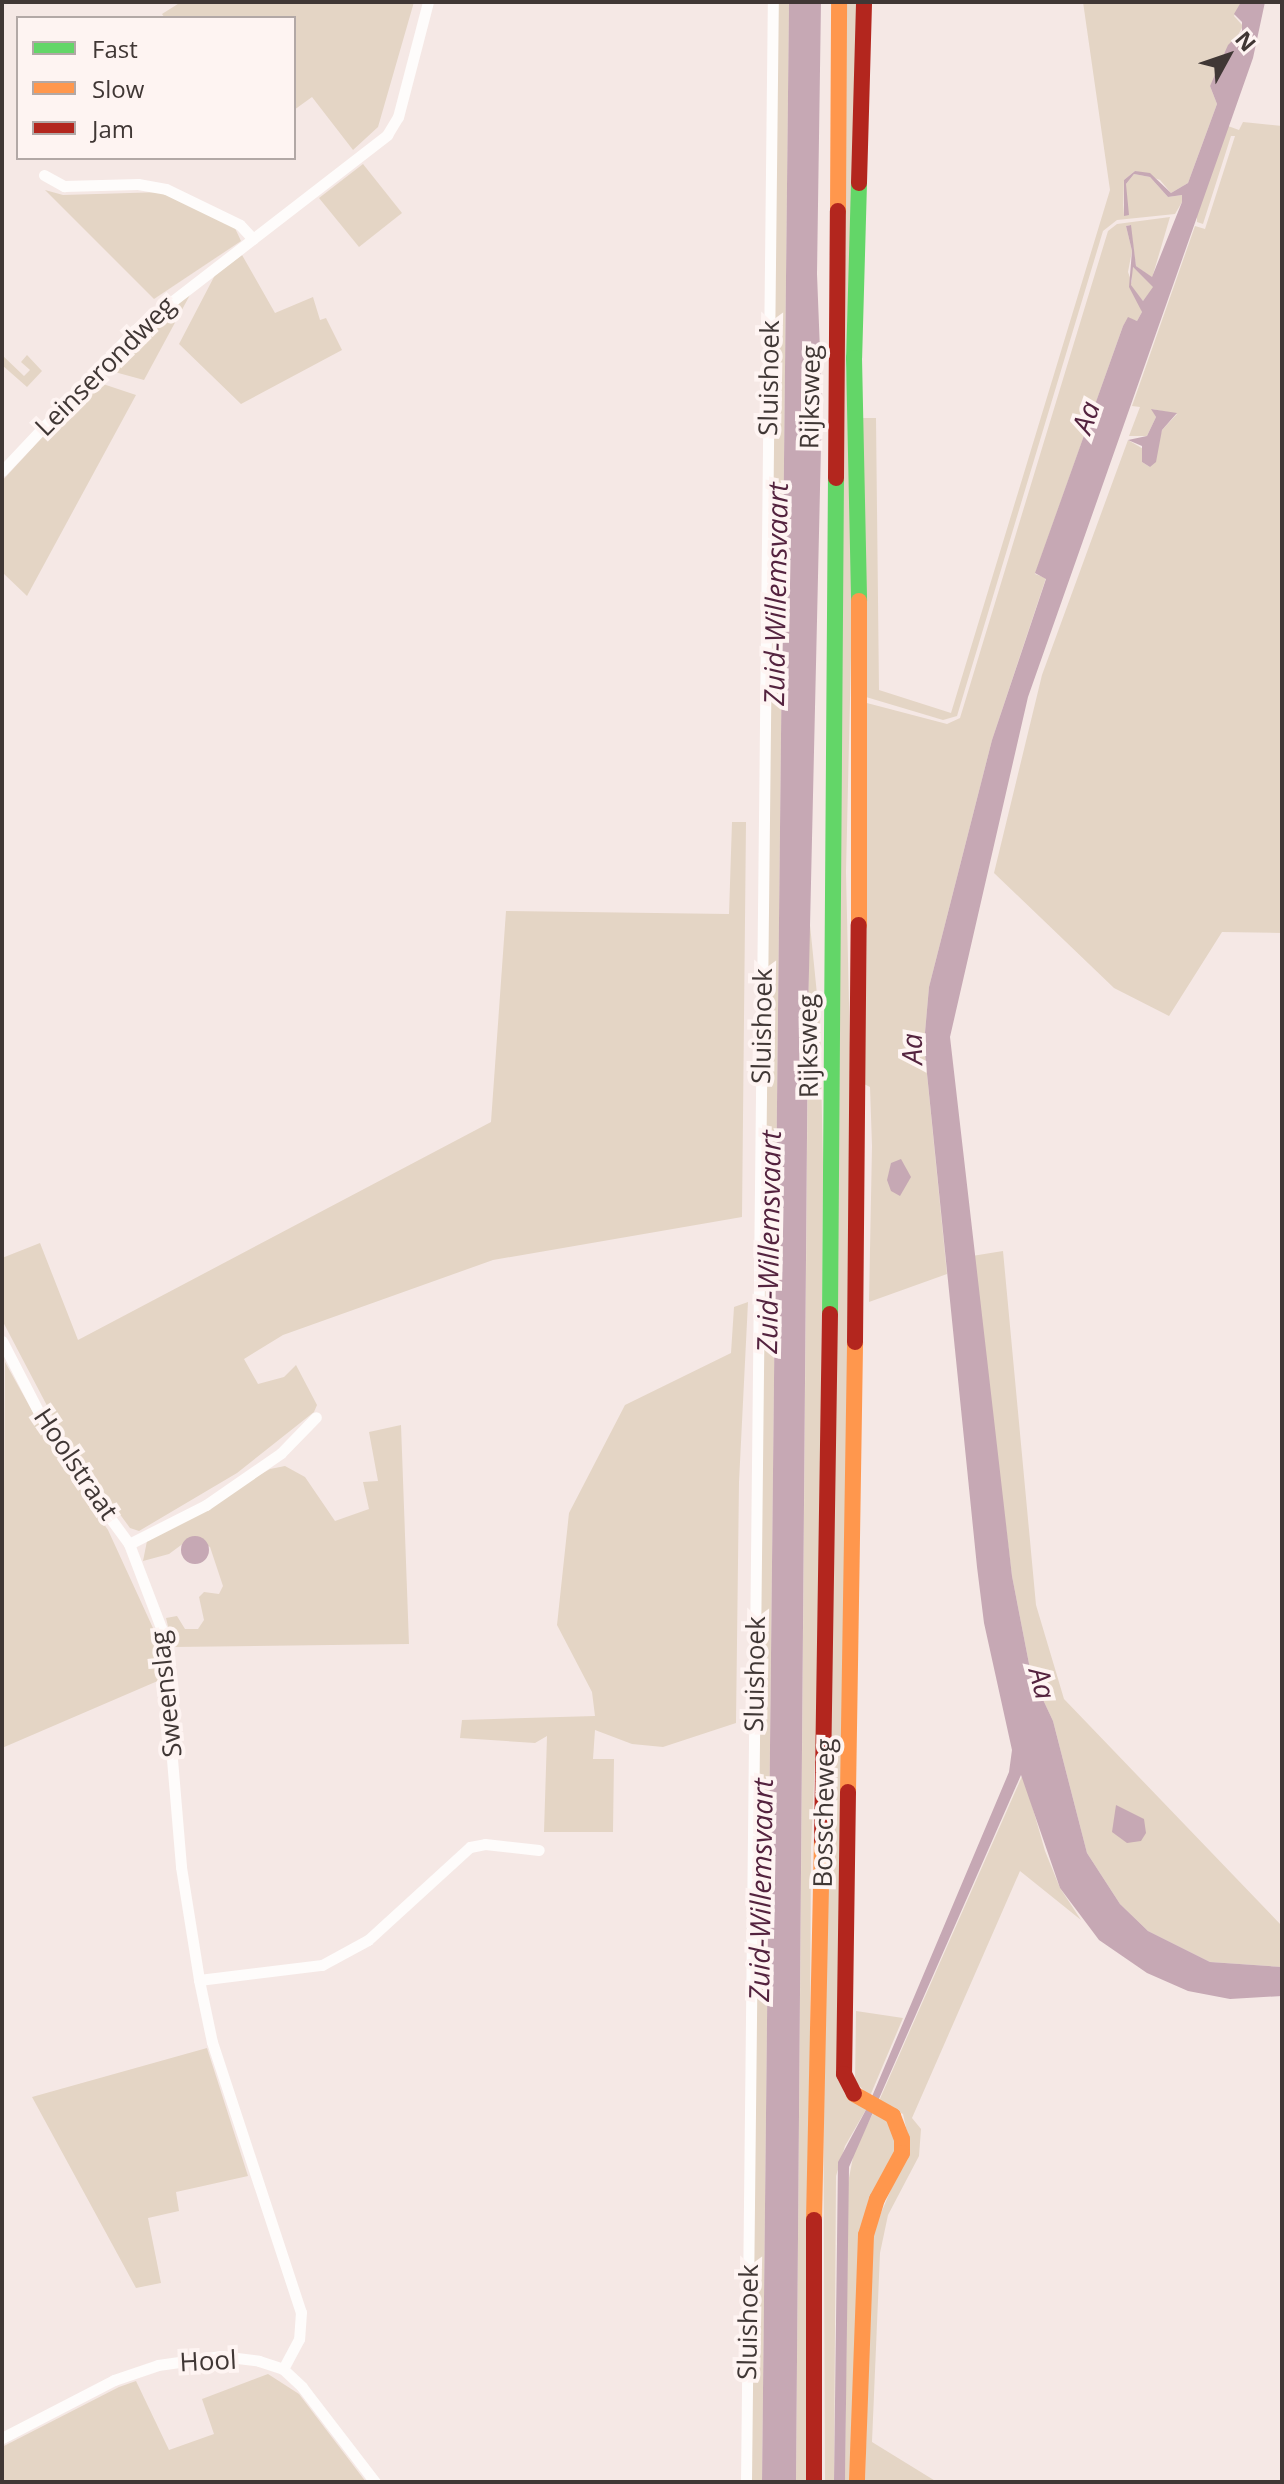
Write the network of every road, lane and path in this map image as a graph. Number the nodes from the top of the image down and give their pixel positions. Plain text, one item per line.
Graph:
1 (428, 2) edge
2 (773, 2) edge
3 (839, 2) edge
4 (864, 2) edge
5 (44, 175) dead end
6 (253, 239) junction
7 (2, 471) edge
8 (859, 1109) joint
9 (832, 1129) joint
10 (2, 1341) edge
11 (316, 1417) dead end
12 (129, 1544) junction
13 (539, 1850) dead end
14 (199, 1980) junction
15 (283, 2369) junction
16 (2, 2438) edge
17 (375, 2482) edge
18 (746, 2482) edge
19 (814, 2482) edge
20 (857, 2482) edge

1 - 6 street, Leinserondweg
2 - 18 street, Sluishoek
3 - 9 street, Rijksweg
4 - 8 street, Rijksweg
5 - 6 street
6 - 7 street, Leinserondweg
8 - 20 street, Bosscheweg
9 - 19 street, Bosscheweg
10 - 12 street, Hoolstraat
11 - 12 street
12 - 14 street, Sweenslag
13 - 14 street
14 - 15 street, Sweenslag
15 - 16 street, Hool
15 - 17 street

